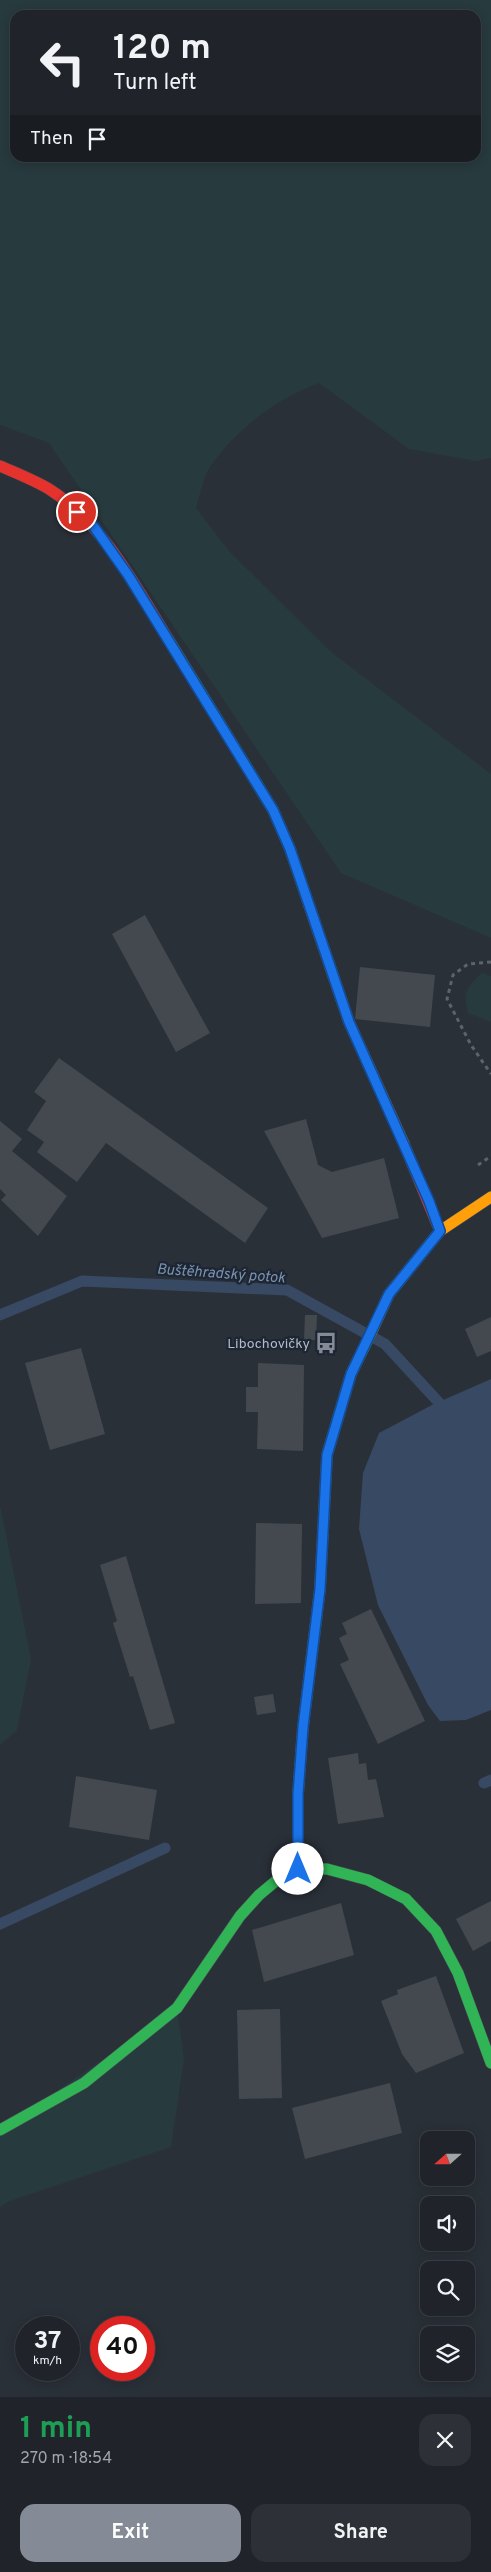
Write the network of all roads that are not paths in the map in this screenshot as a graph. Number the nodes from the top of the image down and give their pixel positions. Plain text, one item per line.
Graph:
1 (0, 466) edge
2 (491, 1197) edge
3 (440, 1231) junction
4 (298, 1869) junction
5 (491, 2063) edge
6 (0, 2130) edge

1 - 3 street
2 - 3 street
3 - 4 street
4 - 5 street
4 - 6 street

